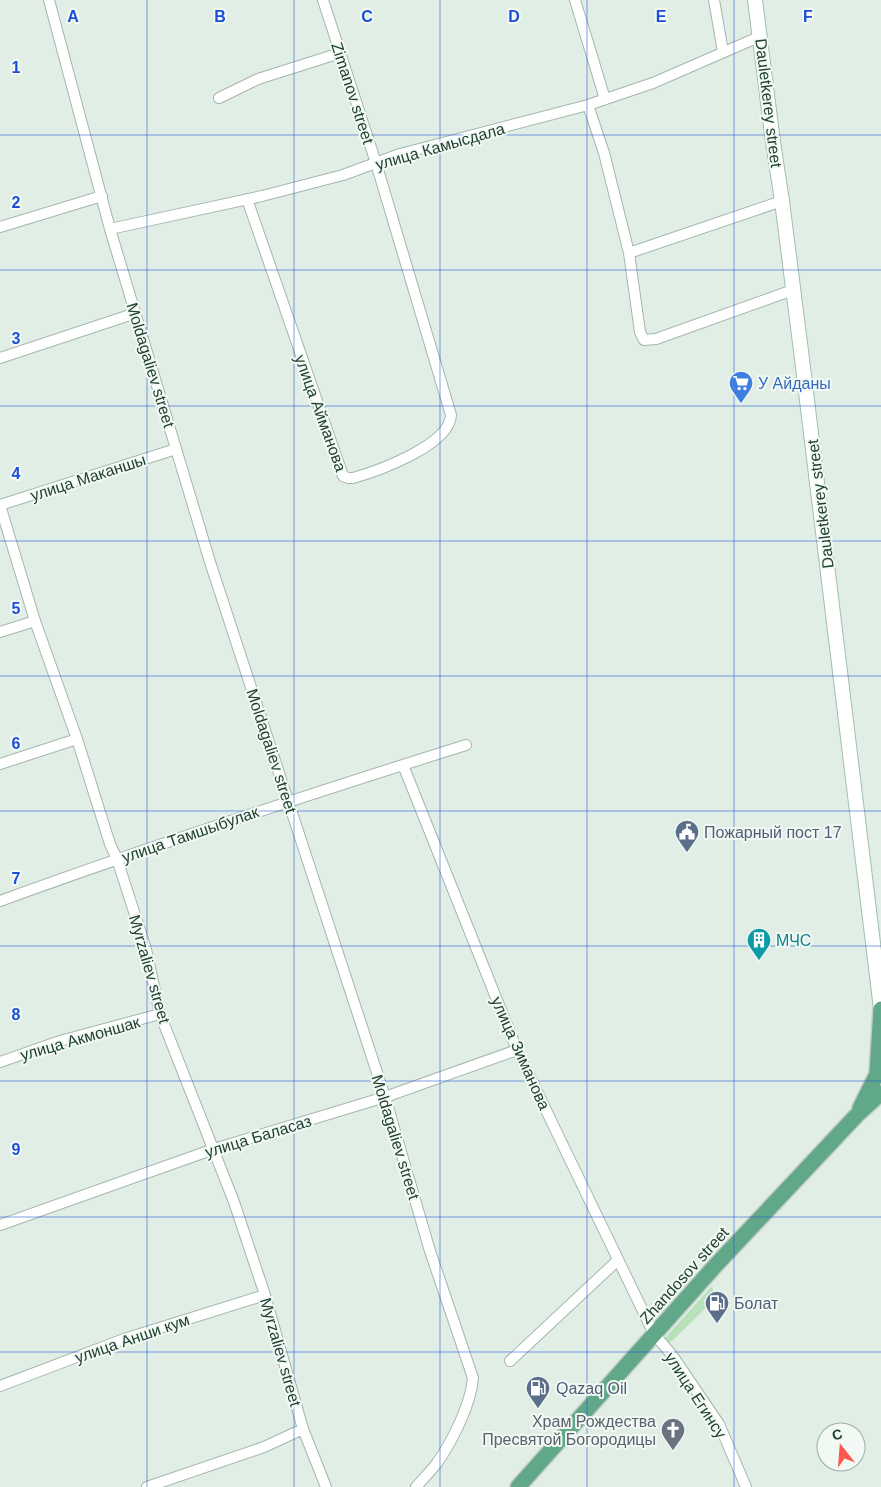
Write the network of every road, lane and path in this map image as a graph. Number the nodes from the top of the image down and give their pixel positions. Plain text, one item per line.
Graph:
1 (49, 0) edge
2 (322, 0) edge
3 (575, 0) edge
4 (714, 0) edge
5 (756, 0) edge
6 (761, 36) junction
7 (723, 52) junction
8 (340, 53) junction
9 (220, 98) dead end
10 (605, 99) junction
11 (588, 105) junction
12 (376, 163) junction
13 (102, 196) junction
14 (247, 199) junction
15 (782, 201) junction
16 (0, 227) edge
17 (110, 229) junction
18 (400, 244) joint
19 (629, 253) junction
20 (793, 290) junction
21 (136, 313) junction
22 (0, 358) edge
23 (176, 449) junction
24 (0, 505) edge
25 (34, 621) junction
26 (0, 632) edge
27 (77, 739) junction
28 (466, 746) dead end
29 (0, 764) edge
30 (403, 765) junction
31 (288, 802) junction
32 (117, 859) junction
33 (0, 900) edge
34 (881, 1009) edge
35 (160, 1014) junction
36 (517, 1050) junction
37 (0, 1062) edge
38 (881, 1093) edge
39 (385, 1097) junction
40 (856, 1116) junction
41 (214, 1149) junction
42 (0, 1225) edge
43 (618, 1260) junction
44 (265, 1296) junction
45 (654, 1334) junction
46 (510, 1361) dead end
47 (0, 1386) edge
48 (303, 1429) junction
49 (147, 1487) edge
50 (326, 1487) edge
51 (416, 1487) edge
52 (518, 1487) edge
53 (746, 1487) edge

1 - 13 street, Moldagaliev street
2 - 8 street, Zimanov street
3 - 10 street
4 - 7 street
5 - 6 main road, Dauletkerey street
6 - 7 street, улица Камысдала
6 - 15 main road, Dauletkerey street
7 - 10 street, улица Камысдала
8 - 9 street
8 - 12 street, Zimanov street
10 - 11 street, улица Камысдала
11 - 12 street, улица Камысдала
11 - 19 street
12 - 14 street, улица Камысдала
12 - 18 street, Zimanov street
13 - 16 street
13 - 17 street, Moldagaliev street
14 - 17 street, улица Камысдала
14 - 18 street, улица Айманова
15 - 19 street
15 - 20 main road, Dauletkerey street
17 - 21 street, Moldagaliev street
19 - 20 street
20 - 34 main road, Dauletkerey street
21 - 22 street
21 - 23 street, Moldagaliev street
23 - 24 street, улица Маканшы
23 - 31 street, Moldagaliev street
24 - 25 street, Myrzaliev street
25 - 26 street
25 - 27 street, Myrzaliev street
27 - 29 street
27 - 32 street, Myrzaliev street
28 - 30 street, улица Тамшыбулак
30 - 31 street, улица Тамшыбулак
30 - 36 street, улица Зиманова
31 - 32 street, улица Тамшыбулак
31 - 39 street, Moldagaliev street
32 - 33 street, улица Тамшыбулак
32 - 35 street, Myrzaliev street
34 - 40 main road
35 - 37 street, улица Акмоншак
35 - 41 street, Myrzaliev street
36 - 39 street, улица Баласаз
36 - 43 street, улица Зиманова
38 - 40 main road, Zhandosov street
39 - 41 street, улица Баласаз
39 - 51 street, Moldagaliev street
40 - 45 main road, Zhandosov street
41 - 42 street, улица Баласаз
41 - 44 street, Myrzaliev street
43 - 45 street, улица Зиманова
43 - 46 street
44 - 47 street, улица Анши кум
44 - 48 street, Myrzaliev street
45 - 52 main road, Zhandosov street
45 - 53 street, улица Егинсу
48 - 49 street
48 - 50 street, Myrzaliev street

